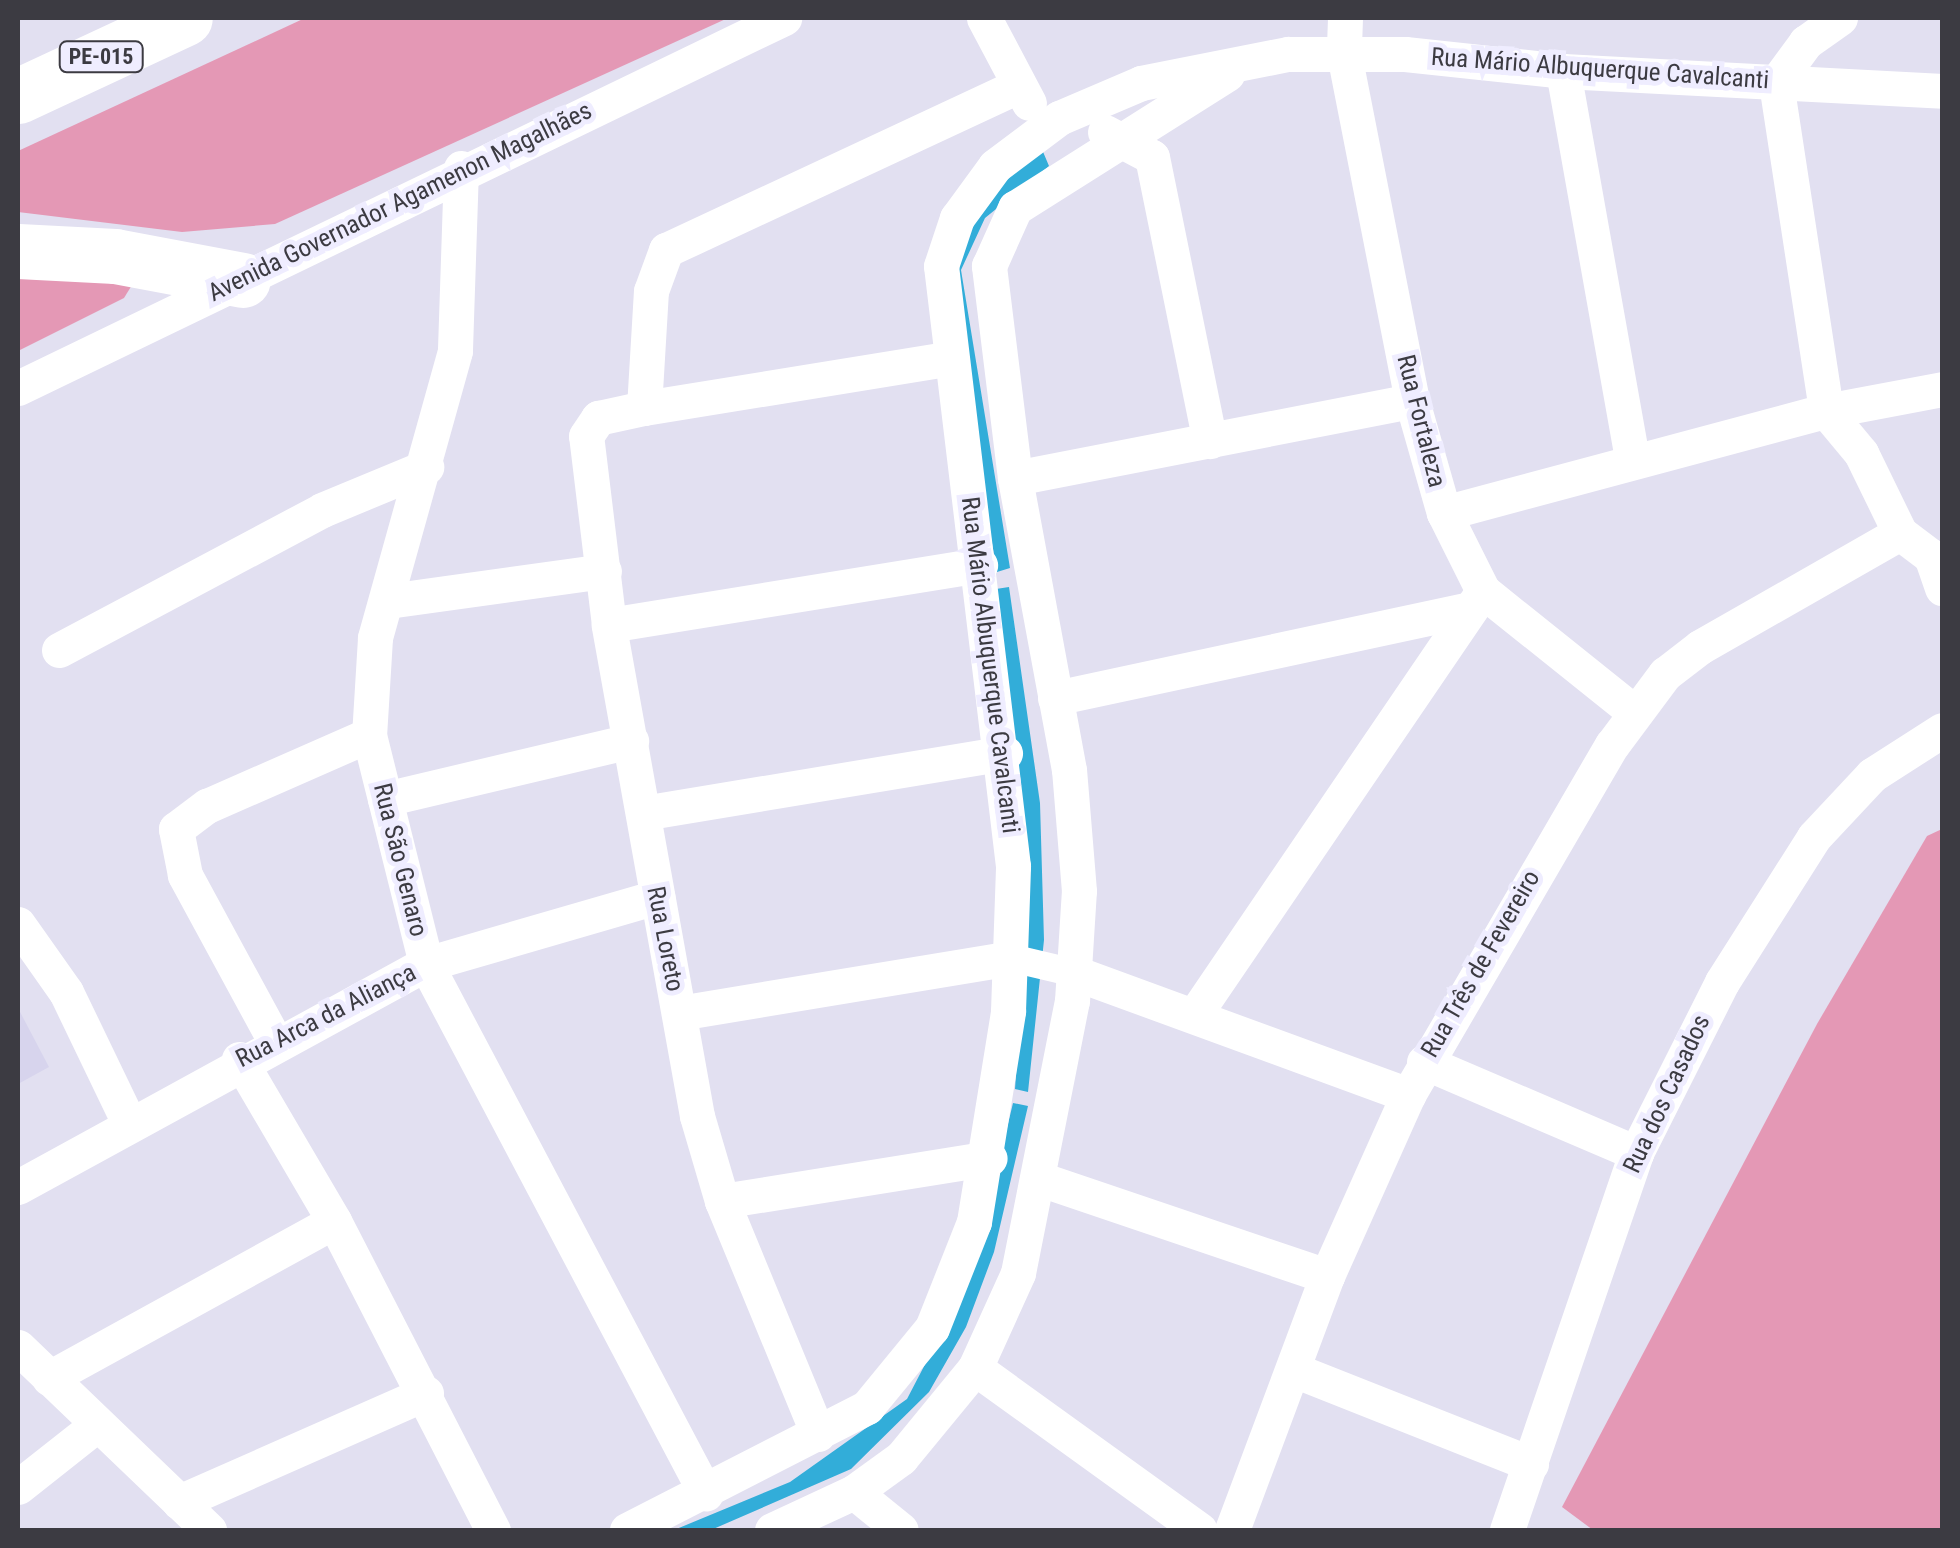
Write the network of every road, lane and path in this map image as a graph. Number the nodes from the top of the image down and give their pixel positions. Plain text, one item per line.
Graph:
1 (185, 18) edge
2 (784, 18) edge
3 (984, 18) edge
4 (1345, 18) edge
5 (1840, 18) edge
6 (1344, 54) junction
7 (1259, 58) junction
8 (1564, 71) junction
9 (1776, 82) junction
10 (1017, 86) junction
11 (1942, 91) edge
12 (18, 96) edge
13 (1059, 118) junction
14 (1122, 137) junction
15 (461, 168) junction
16 (18, 250) edge
17 (243, 280) junction
18 (946, 360) junction
19 (18, 388) edge
20 (1942, 390) edge
21 (1412, 400) junction
22 (644, 408) junction
23 (1826, 410) junction
24 (1210, 441) junction
25 (1632, 460) junction
26 (426, 467) junction
27 (1016, 478) junction
28 (1444, 514) junction
29 (1900, 532) junction
30 (604, 571) junction
31 (982, 572) junction
32 (1031, 572) junction
33 (1942, 588) edge
34 (1474, 600) junction
35 (388, 601) junction
36 (609, 625) junction
37 (59, 650) dead end
38 (1055, 698) junction
39 (1634, 712) junction
40 (1942, 730) edge
41 (370, 735) junction
42 (631, 741) junction
43 (1005, 753) junction
44 (385, 800) junction
45 (643, 813) junction
46 (657, 897) junction
47 (18, 924) edge
48 (1012, 958) junction
49 (426, 964) junction
50 (1075, 973) junction
51 (679, 1013) junction
52 (1195, 1014) junction
53 (275, 1041) junction
54 (240, 1060) junction
55 (1424, 1062) junction
56 (998, 1093) junction
57 (1408, 1094) junction
58 (1054, 1104) junction
59 (128, 1121) junction
60 (1636, 1153) junction
61 (990, 1158) junction
62 (1040, 1179) junction
63 (18, 1187) edge
64 (722, 1201) junction
65 (334, 1221) junction
66 (1327, 1276) junction
67 (18, 1347) edge
68 (975, 1368) junction
69 (1294, 1370) junction
70 (50, 1378) junction
71 (426, 1393) junction
72 (94, 1427) junction
73 (818, 1434) junction
74 (1531, 1464) junction
75 (18, 1487) edge
76 (854, 1492) junction
77 (706, 1494) junction
78 (179, 1502) junction
79 (209, 1530) edge
80 (493, 1530) edge
81 (628, 1530) edge
82 (772, 1530) edge
83 (900, 1530) edge
84 (1200, 1530) edge
85 (1232, 1530) edge
86 (1507, 1530) edge

1 - 12 highway, PE-015
2 - 15 street, Avenida Governador Agamenon Magalhães
3 - 10 street
4 - 6 street, Rua Fortaleza
5 - 9 street
6 - 7 street, Rua Mário Albuquerque Cavalcanti
6 - 8 street, Rua Mário Albuquerque Cavalcanti
6 - 21 street, Rua Fortaleza
7 - 13 street, Rua Mário Albuquerque Cavalcanti
7 - 14 street, Rua Mário Albuquerque Cavalcanti
8 - 9 street, Rua Mário Albuquerque Cavalcanti
8 - 25 street
9 - 11 street, Rua Mário Albuquerque Cavalcanti
9 - 23 street
10 - 13 street
10 - 22 street
13 - 14 street
13 - 18 street, Rua Mário Albuquerque Cavalcanti
14 - 24 street
14 - 27 street, Rua Mário Albuquerque Cavalcanti
15 - 17 street, Avenida Governador Agamenon Magalhães
15 - 26 street, Rua São Genaro
16 - 17 highway
17 - 19 street, Avenida Governador Agamenon Magalhães
18 - 22 street
18 - 31 street, Rua Mário Albuquerque Cavalcanti
20 - 23 street
21 - 24 street
21 - 28 street, Rua Fortaleza
22 - 30 street, Rua Loreto
23 - 25 street
23 - 29 street
24 - 27 street
25 - 28 street
26 - 35 street, Rua São Genaro
26 - 37 street
27 - 32 street, Rua Mário Albuquerque Cavalcanti
28 - 34 street, Rua Fortaleza
29 - 33 street
29 - 39 street, Rua Três de Fevereiro
30 - 35 street
30 - 36 street, Rua Loreto
31 - 32 street
31 - 36 street
31 - 43 street, Rua Mário Albuquerque Cavalcanti
32 - 38 street, Rua Mário Albuquerque Cavalcanti
34 - 38 street
34 - 39 street, Rua Fortaleza
34 - 52 street
35 - 41 street, Rua São Genaro
36 - 42 street, Rua Loreto
38 - 50 street, Rua Mário Albuquerque Cavalcanti
39 - 55 street, Rua Três de Fevereiro
40 - 60 street, Rua dos Casados
41 - 44 street, Rua São Genaro
41 - 53 street
42 - 44 street
42 - 45 street, Rua Loreto
43 - 45 street
43 - 48 street, Rua Mário Albuquerque Cavalcanti
44 - 49 street, Rua São Genaro
45 - 46 street, Rua Loreto
46 - 49 street, Rua Arca da Aliança
46 - 51 street, Rua Loreto
47 - 59 street
48 - 50 street
48 - 51 street
48 - 56 street, Rua Mário Albuquerque Cavalcanti
49 - 53 street, Rua Arca da Aliança
49 - 77 street, Rua São Genaro
50 - 52 street
50 - 58 street, Rua Mário Albuquerque Cavalcanti
51 - 64 street, Rua Loreto
52 - 57 street
53 - 54 street, Rua Arca da Aliança
54 - 59 street, Rua Arca da Aliança
54 - 65 street
55 - 57 street, Rua Três de Fevereiro
55 - 60 street
56 - 58 street
56 - 61 street, Rua Mário Albuquerque Cavalcanti
57 - 66 street, Rua Três de Fevereiro
58 - 62 street, Rua Mário Albuquerque Cavalcanti
59 - 63 street, Rua Arca da Aliança
60 - 74 street, Rua dos Casados
61 - 64 street
61 - 73 street, Rua Mário Albuquerque Cavalcanti
62 - 66 street
62 - 68 street, Rua Mário Albuquerque Cavalcanti
64 - 73 street, Rua Loreto
65 - 70 street
65 - 71 street
66 - 69 street, Rua Três de Fevereiro
67 - 70 street
68 - 76 street, Rua Mário Albuquerque Cavalcanti
68 - 84 street
69 - 74 street
69 - 85 street, Rua Três de Fevereiro
70 - 72 street
71 - 78 street
71 - 80 street
72 - 75 street
72 - 78 street
73 - 77 street, Rua Mário Albuquerque Cavalcanti
74 - 86 street, Rua dos Casados
76 - 82 street, Rua Mário Albuquerque Cavalcanti
76 - 83 street
77 - 81 street, Rua Mário Albuquerque Cavalcanti
78 - 79 street

